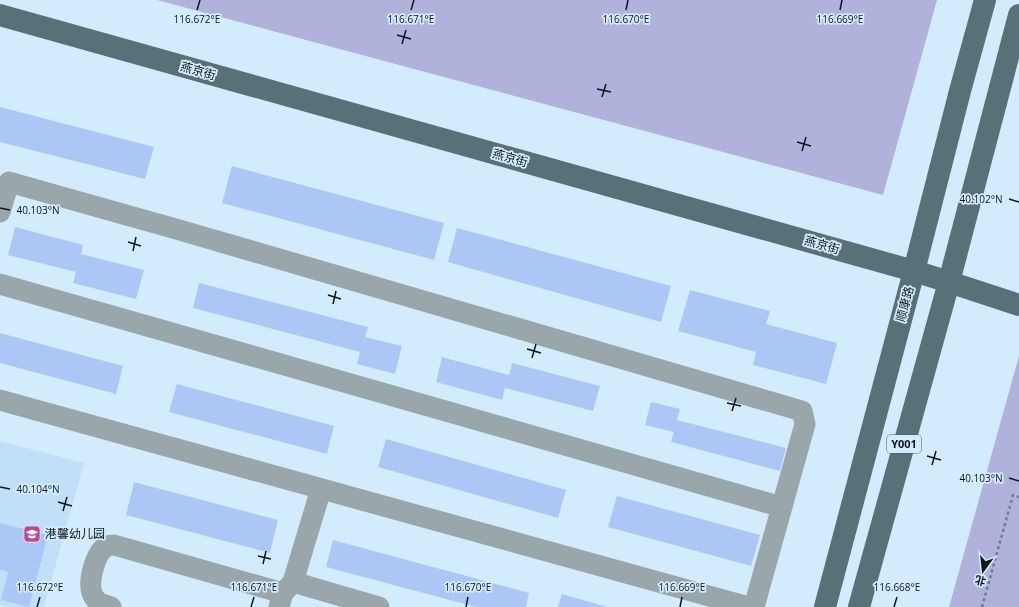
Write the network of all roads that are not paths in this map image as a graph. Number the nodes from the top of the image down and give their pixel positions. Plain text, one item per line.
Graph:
1 (985, 0) edge
2 (0, 15) edge
3 (1019, 15) edge
4 (1, 203) edge
5 (914, 271) junction
6 (949, 282) junction
7 (0, 284) edge
8 (1019, 305) edge
9 (0, 400) edge
10 (321, 489) junction
11 (782, 507) junction
12 (285, 594) edge
13 (111, 607) edge
14 (379, 607) edge
15 (749, 607) edge
16 (754, 607) edge
17 (825, 607) edge
18 (859, 607) edge

1 - 5 main road, 顺康路
2 - 5 main road, 燕京街
3 - 6 main road, Y001
4 - 11 street
5 - 6 main road, 燕京街
5 - 17 main road, 顺康路
6 - 8 main road, 燕京街
6 - 18 main road, Y001
7 - 11 street
9 - 10 street
10 - 12 street
10 - 15 street
11 - 16 street
12 - 13 street
12 - 14 street

